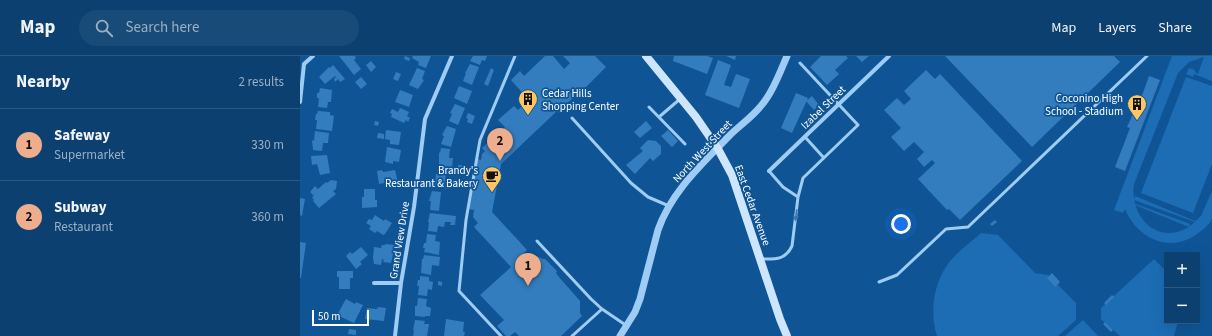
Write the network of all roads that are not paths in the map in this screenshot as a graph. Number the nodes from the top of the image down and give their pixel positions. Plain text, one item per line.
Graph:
1 (313, 56) edge
2 (452, 56) edge
3 (515, 56) edge
4 (646, 56) edge
5 (787, 56) edge
6 (889, 56) edge
7 (1147, 56) edge
8 (800, 63) dead end
9 (681, 98) junction
10 (300, 102) edge
11 (838, 104) junction
12 (649, 107) dead end
13 (659, 117) junction
14 (572, 118) dead end
15 (805, 137) junction
16 (685, 144) dead end
17 (718, 149) junction
18 (824, 158) junction
19 (769, 171) joint
20 (798, 197) junction
21 (669, 206) junction
22 (537, 241) dead end
23 (760, 259) junction
24 (402, 282) junction
25 (879, 282) dead end
26 (374, 283) dead end
27 (602, 309) junction
28 (627, 326) junction
29 (396, 336) edge
30 (501, 336) edge
31 (572, 336) edge
32 (620, 336) edge
33 (787, 336) edge

1 - 10 street
2 - 24 street, Grand View Drive
3 - 30 lane
4 - 9 main road, East Cedar Avenue
5 - 17 street, North West Street
6 - 11 street, Izabel Street
7 - 25 lane
8 - 11 lane
9 - 13 lane
9 - 17 main road, East Cedar Avenue
11 - 15 street, Izabel Street
11 - 18 lane
12 - 13 lane
13 - 16 lane
14 - 21 lane
15 - 18 lane
15 - 19 street, Izabel Street
17 - 21 street, North West Street
17 - 23 main road, East Cedar Avenue
18 - 20 lane
19 - 20 lane
20 -> 23 lane
21 - 28 street, North West Street
22 - 27 lane
23 - 33 main road, East Cedar Avenue
24 - 26 street
24 - 29 street, Grand View Drive
27 - 28 lane
27 - 31 lane
28 - 32 street, North West Street

